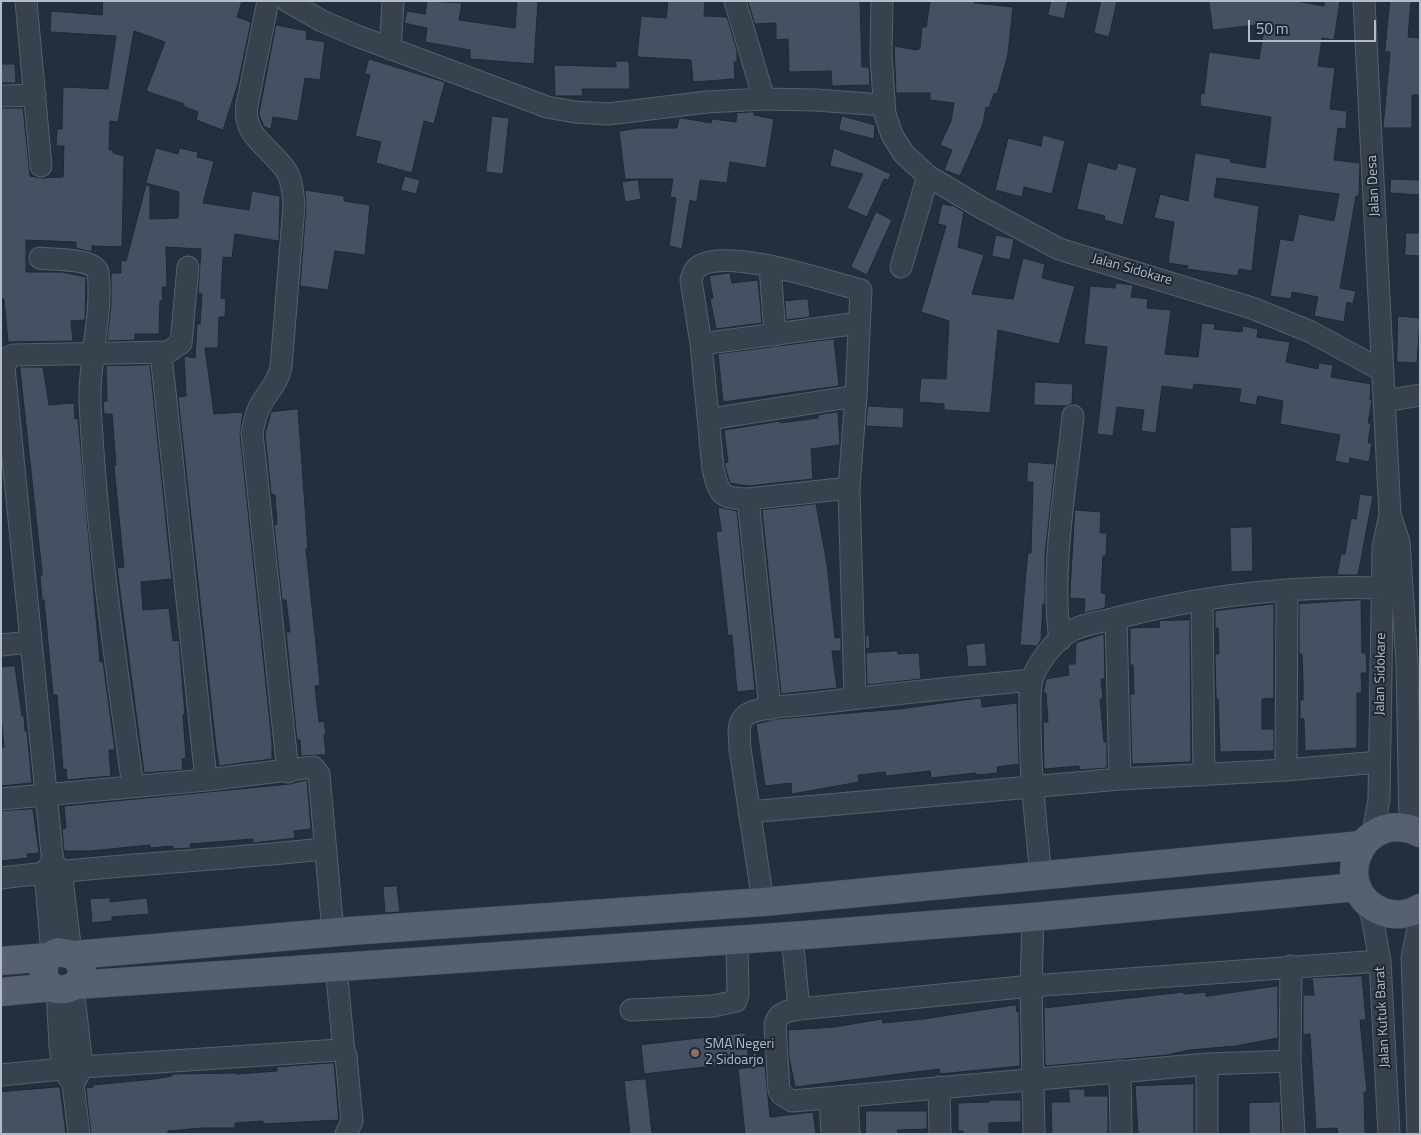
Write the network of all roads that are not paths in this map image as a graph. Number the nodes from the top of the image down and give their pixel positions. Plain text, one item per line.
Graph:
1 (26, 1) edge
2 (268, 1) edge
3 (287, 1) edge
4 (393, 1) edge
5 (735, 1) edge
6 (882, 1) edge
7 (1364, 1) edge
8 (390, 49) junction
9 (35, 95) junction
10 (1, 96) edge
11 (764, 99) junction
12 (883, 105) junction
13 (40, 166) dead end
14 (928, 176) junction
15 (40, 258) dead end
16 (770, 266) junction
17 (188, 267) dead end
18 (900, 267) dead end
19 (859, 323) junction
20 (775, 335) junction
21 (701, 344) junction
22 (168, 351) junction
23 (93, 354) junction
24 (1383, 371) junction
25 (1420, 395) edge
26 (856, 396) junction
27 (1385, 401) junction
28 (1073, 416) dead end
29 (710, 419) junction
30 (849, 488) junction
31 (748, 499) junction
32 (1390, 515) junction
33 (1382, 588) junction
34 (1287, 590) junction
35 (1202, 600) junction
36 (1116, 618) junction
37 (1060, 640) junction
38 (30, 642) junction
39 (1, 645) edge
40 (1414, 663) edge
41 (1032, 680) junction
42 (855, 698) junction
43 (770, 709) junction
44 (1415, 755) edge
45 (1379, 762) junction
46 (1286, 770) junction
47 (288, 772) junction
48 (1204, 775) junction
49 (1120, 779) junction
50 (206, 780) junction
51 (133, 786) junction
52 (1033, 786) junction
53 (46, 795) junction
54 (1, 799) edge
55 (748, 812) junction
56 (1415, 831) edge
57 (1368, 839) junction
58 (325, 845) junction
59 (53, 868) junction
60 (1041, 876) junction
61 (1, 878) edge
62 (1361, 894) junction
63 (763, 902) junction
64 (1420, 908) edge
65 (599, 914) junction
66 (1033, 917) junction
67 (1420, 919) edge
68 (333, 932) junction
69 (792, 936) junction
70 (737, 940) junction
71 (603, 948) junction
72 (61, 955) junction
73 (1416, 956) edge
74 (1, 961) edge
75 (1380, 961) junction
76 (1291, 966) junction
77 (336, 967) junction
78 (1031, 986) junction
79 (65, 987) junction
80 (1, 992) edge
81 (799, 1009) junction
82 (631, 1010) dead end
83 (344, 1052) junction
84 (1290, 1061) junction
85 (1207, 1064) junction
86 (1120, 1071) junction
87 (73, 1073) junction
88 (1, 1075) edge
89 (1033, 1078) junction
90 (939, 1087) junction
91 (839, 1098) junction
92 (79, 1134) edge
93 (346, 1134) edge
94 (832, 1134) edge
95 (849, 1134) edge
96 (940, 1134) edge
97 (1034, 1134) edge
98 (1121, 1134) edge
99 (1207, 1134) edge
100 (1294, 1134) edge
101 (1389, 1134) edge
102 (1418, 1134) edge

1 - 9 street
2 - 47 street
3 - 8 street
4 - 8 street
5 - 11 street
6 - 12 street, Jalan Sidokare
7 - 24 street, Jalan Desa
8 - 11 street
9 - 10 street
9 - 13 street
11 - 12 street
12 - 14 street, Jalan Sidokare
14 - 18 street
14 - 24 street, Jalan Sidokare
15 - 23 street
16 - 19 street
16 - 20 street
16 - 21 street
17 - 22 street
19 - 20 street
19 - 26 street
20 - 21 street
21 - 29 street
22 - 23 street
22 - 50 street
23 - 38 street
23 - 51 street
24 - 27 street, Jalan Sidokare
25 - 27 street
26 - 29 street
26 - 30 street
27 - 32 street, Jalan Sidokare
28 - 37 street
29 - 31 street
30 - 31 street
30 - 42 street
31 - 43 street
32 - 33 street, Jalan Sidokare
32 - 40 street, Jalan Sidokare
33 - 34 street
33 - 45 street, Jalan Sidokare
34 - 35 street
34 - 46 street
35 - 36 street
35 - 48 street
36 - 37 street
36 - 49 street
37 - 41 street
38 - 39 street
38 - 53 street
40 - 44 street, Jalan Sidokare
41 - 42 street
41 - 52 street
42 - 43 street
43 - 55 street
44 - 56 street, Jalan Sidokare
45 - 46 street
45 - 57 street, Jalan Sidokare
46 - 48 street
47 - 50 street
47 - 58 street
48 - 49 street
49 - 52 street
50 - 51 street
51 - 53 street
52 - 55 street
52 - 60 street
53 - 54 street
53 - 59 street
55 - 63 street
56 - 57 main road
57 - 60 main road
57 - 62 main road
58 - 59 street
58 - 68 street
59 - 61 street
59 - 72 street
60 - 63 main road
62 - 64 main road
62 - 66 main road
62 - 75 street, Jalan Kutuk Barat
63 - 65 main road
65 - 68 main road
65 - 71 main road
66 - 69 main road
66 - 78 street
67 - 73 street
68 - 72 main road
69 - 70 main road
69 - 81 street
70 - 71 main road
70 - 82 street
71 - 77 main road
72 - 74 main road
72 - 79 main road
73 - 102 street
75 - 76 street
75 - 101 street, Jalan Kutuk Barat
76 - 78 street
76 - 84 street
77 - 79 main road
77 - 83 street
78 - 81 street
78 - 89 street
79 - 80 main road
79 - 87 street
81 - 91 street
83 - 87 street
83 - 93 street
84 - 85 street
84 - 100 street
85 - 86 street
85 - 99 street
86 - 89 street
86 - 98 street
87 - 88 street
87 - 92 street
89 - 90 street
89 - 97 street
90 - 91 street
90 - 96 street
91 - 94 street
91 - 95 street

